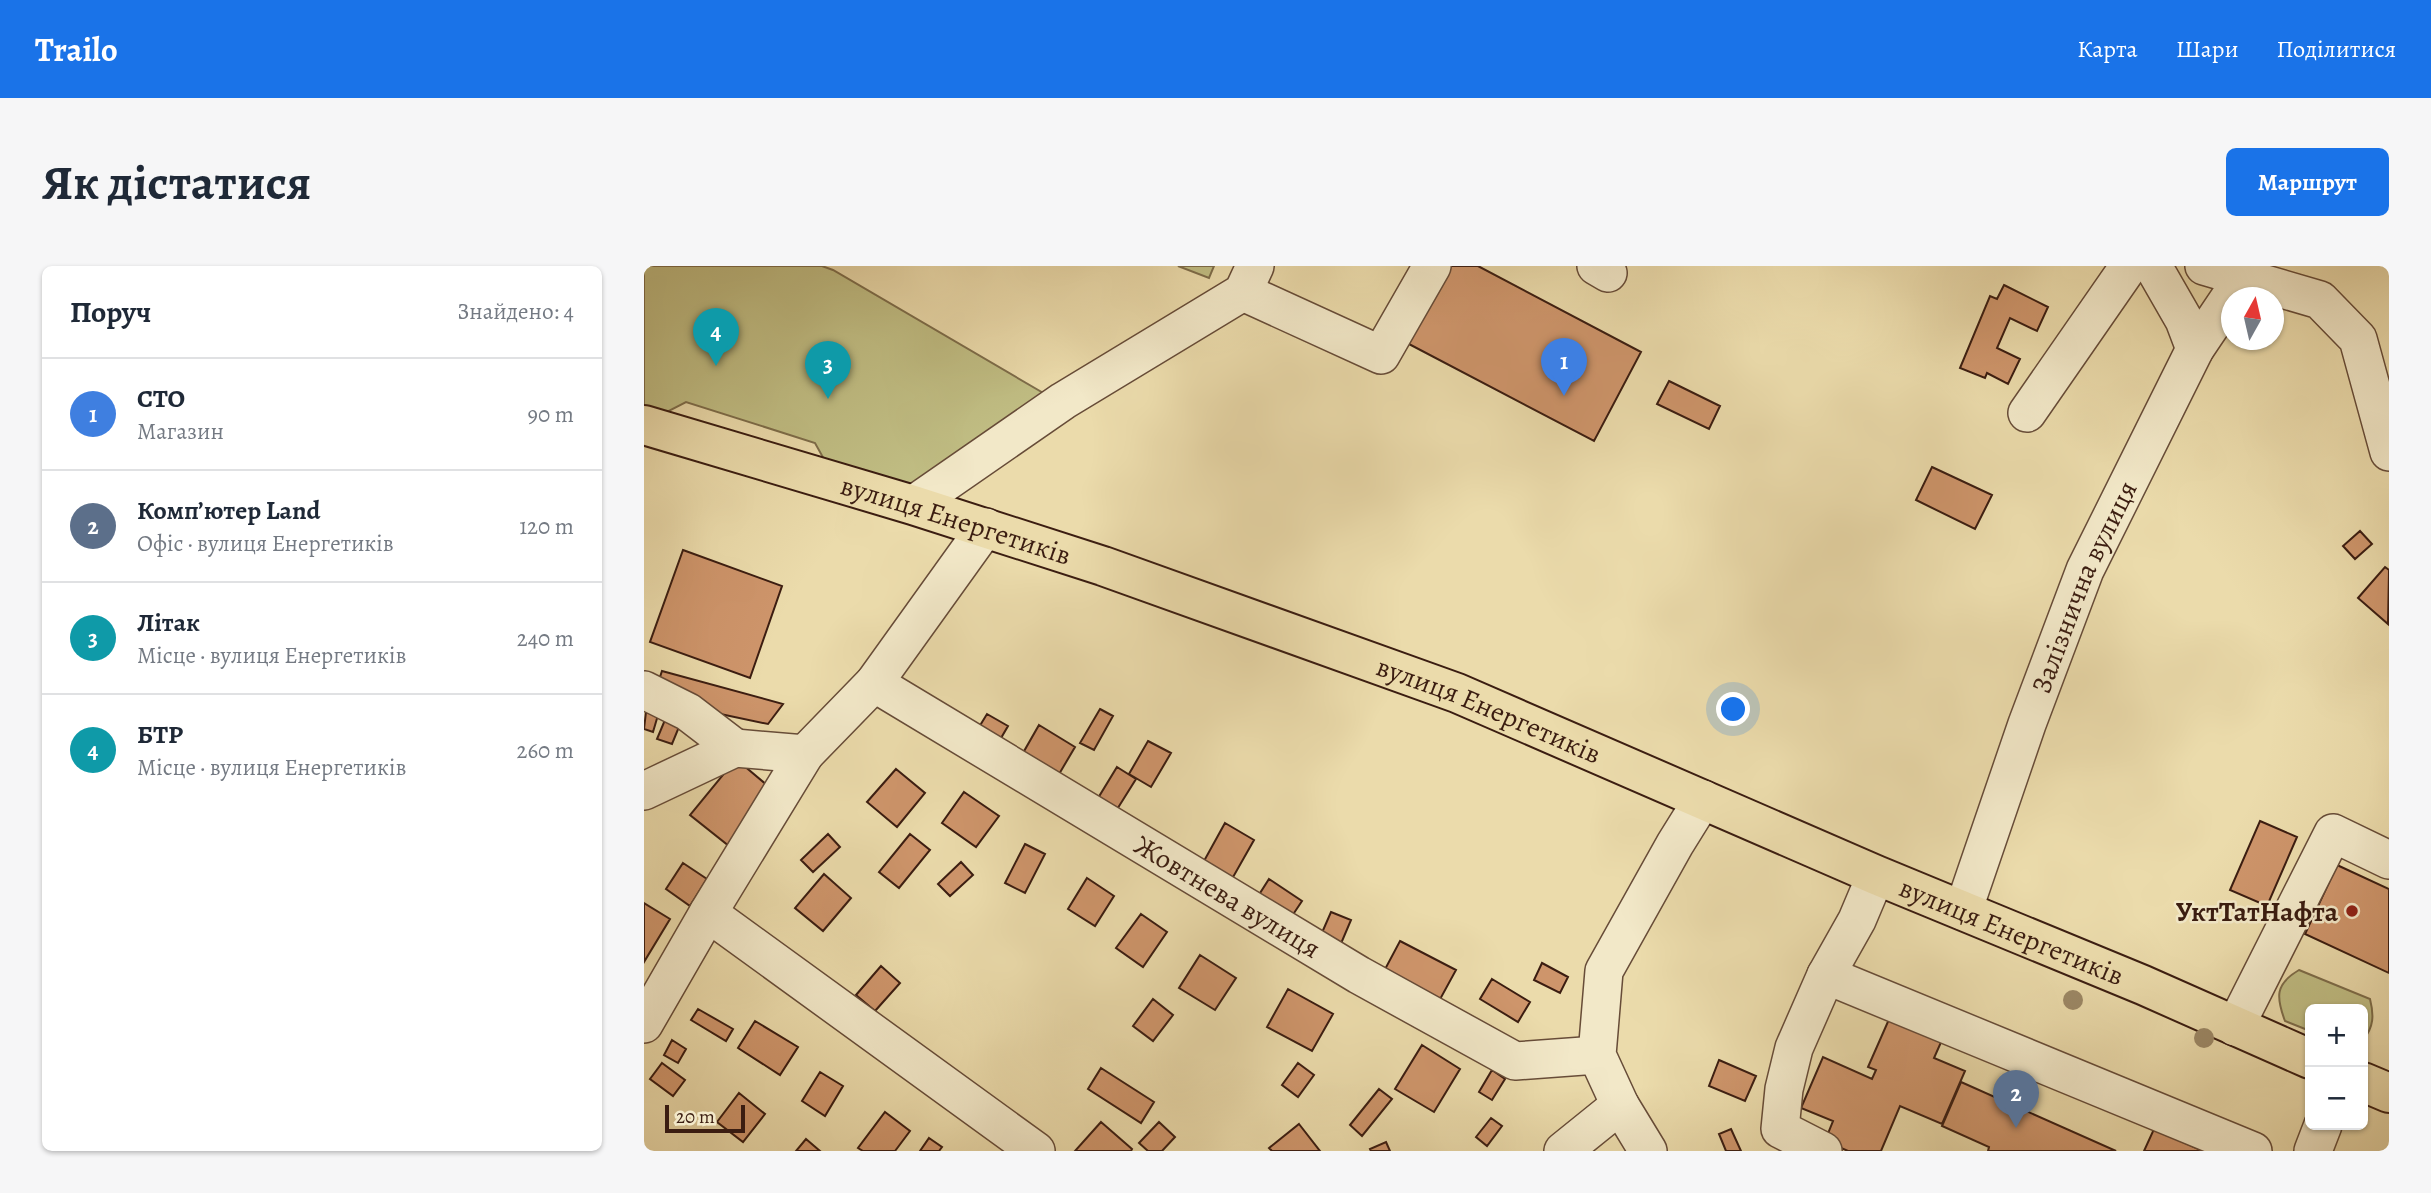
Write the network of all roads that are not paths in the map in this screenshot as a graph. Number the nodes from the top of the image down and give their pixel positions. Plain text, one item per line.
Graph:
1 (1432, 266) edge
2 (2129, 266) edge
3 (2153, 266) edge
4 (2204, 266) edge
5 (2247, 272) edge
6 (1249, 279) edge
7 (2195, 349) junction
8 (2027, 413) dead end
9 (644, 425) edge
10 (2389, 452) edge
11 (913, 505) junction
12 (986, 527) junction
13 (874, 683) junction
14 (644, 690) edge
15 (735, 748) junction
16 (805, 754) junction
17 (644, 791) edge
18 (1703, 800) junction
19 (2389, 860) edge
20 (1876, 875) junction
21 (1963, 911) junction
22 (708, 913) junction
23 (1826, 975) junction
24 (644, 1024) edge
25 (2235, 1027) junction
26 (1597, 1055) junction
27 (2305, 1057) edge
28 (2368, 1084) edge
29 (2389, 1093) edge
30 (1620, 1105) junction
31 (2321, 1130) edge
32 (1036, 1151) edge
33 (1563, 1151) edge
34 (1648, 1151) edge
35 (1823, 1151) edge
36 (2253, 1151) edge
37 (2313, 1151) edge

1 - 6 street
2 - 8 street
3 - 7 street
4 - 5 street
5 - 7 street, Залізнична вулиця
5 - 10 street
6 - 11 street
7 - 21 street, Залізнична вулиця
9 - 11 main road, вулиця Енергетиків
11 - 12 main road, вулиця Енергетиків
12 - 13 street
12 - 18 main road, вулиця Енергетиків
13 - 16 street
13 - 26 street, Жовтнева вулиця
14 - 15 street
15 - 16 street
15 - 17 street
16 - 22 street
18 - 20 main road, вулиця Енергетиків
18 - 26 street
19 - 25 street
20 - 21 main road, вулиця Енергетиків
20 - 23 street
21 - 25 main road, вулиця Енергетиків
22 - 24 street
22 - 32 street
23 - 35 street
23 - 36 street
25 - 27 main road, вулиця Енергетиків
26 - 30 street
28 - 29 main road
30 - 33 street
30 - 34 street
31 - 37 street

